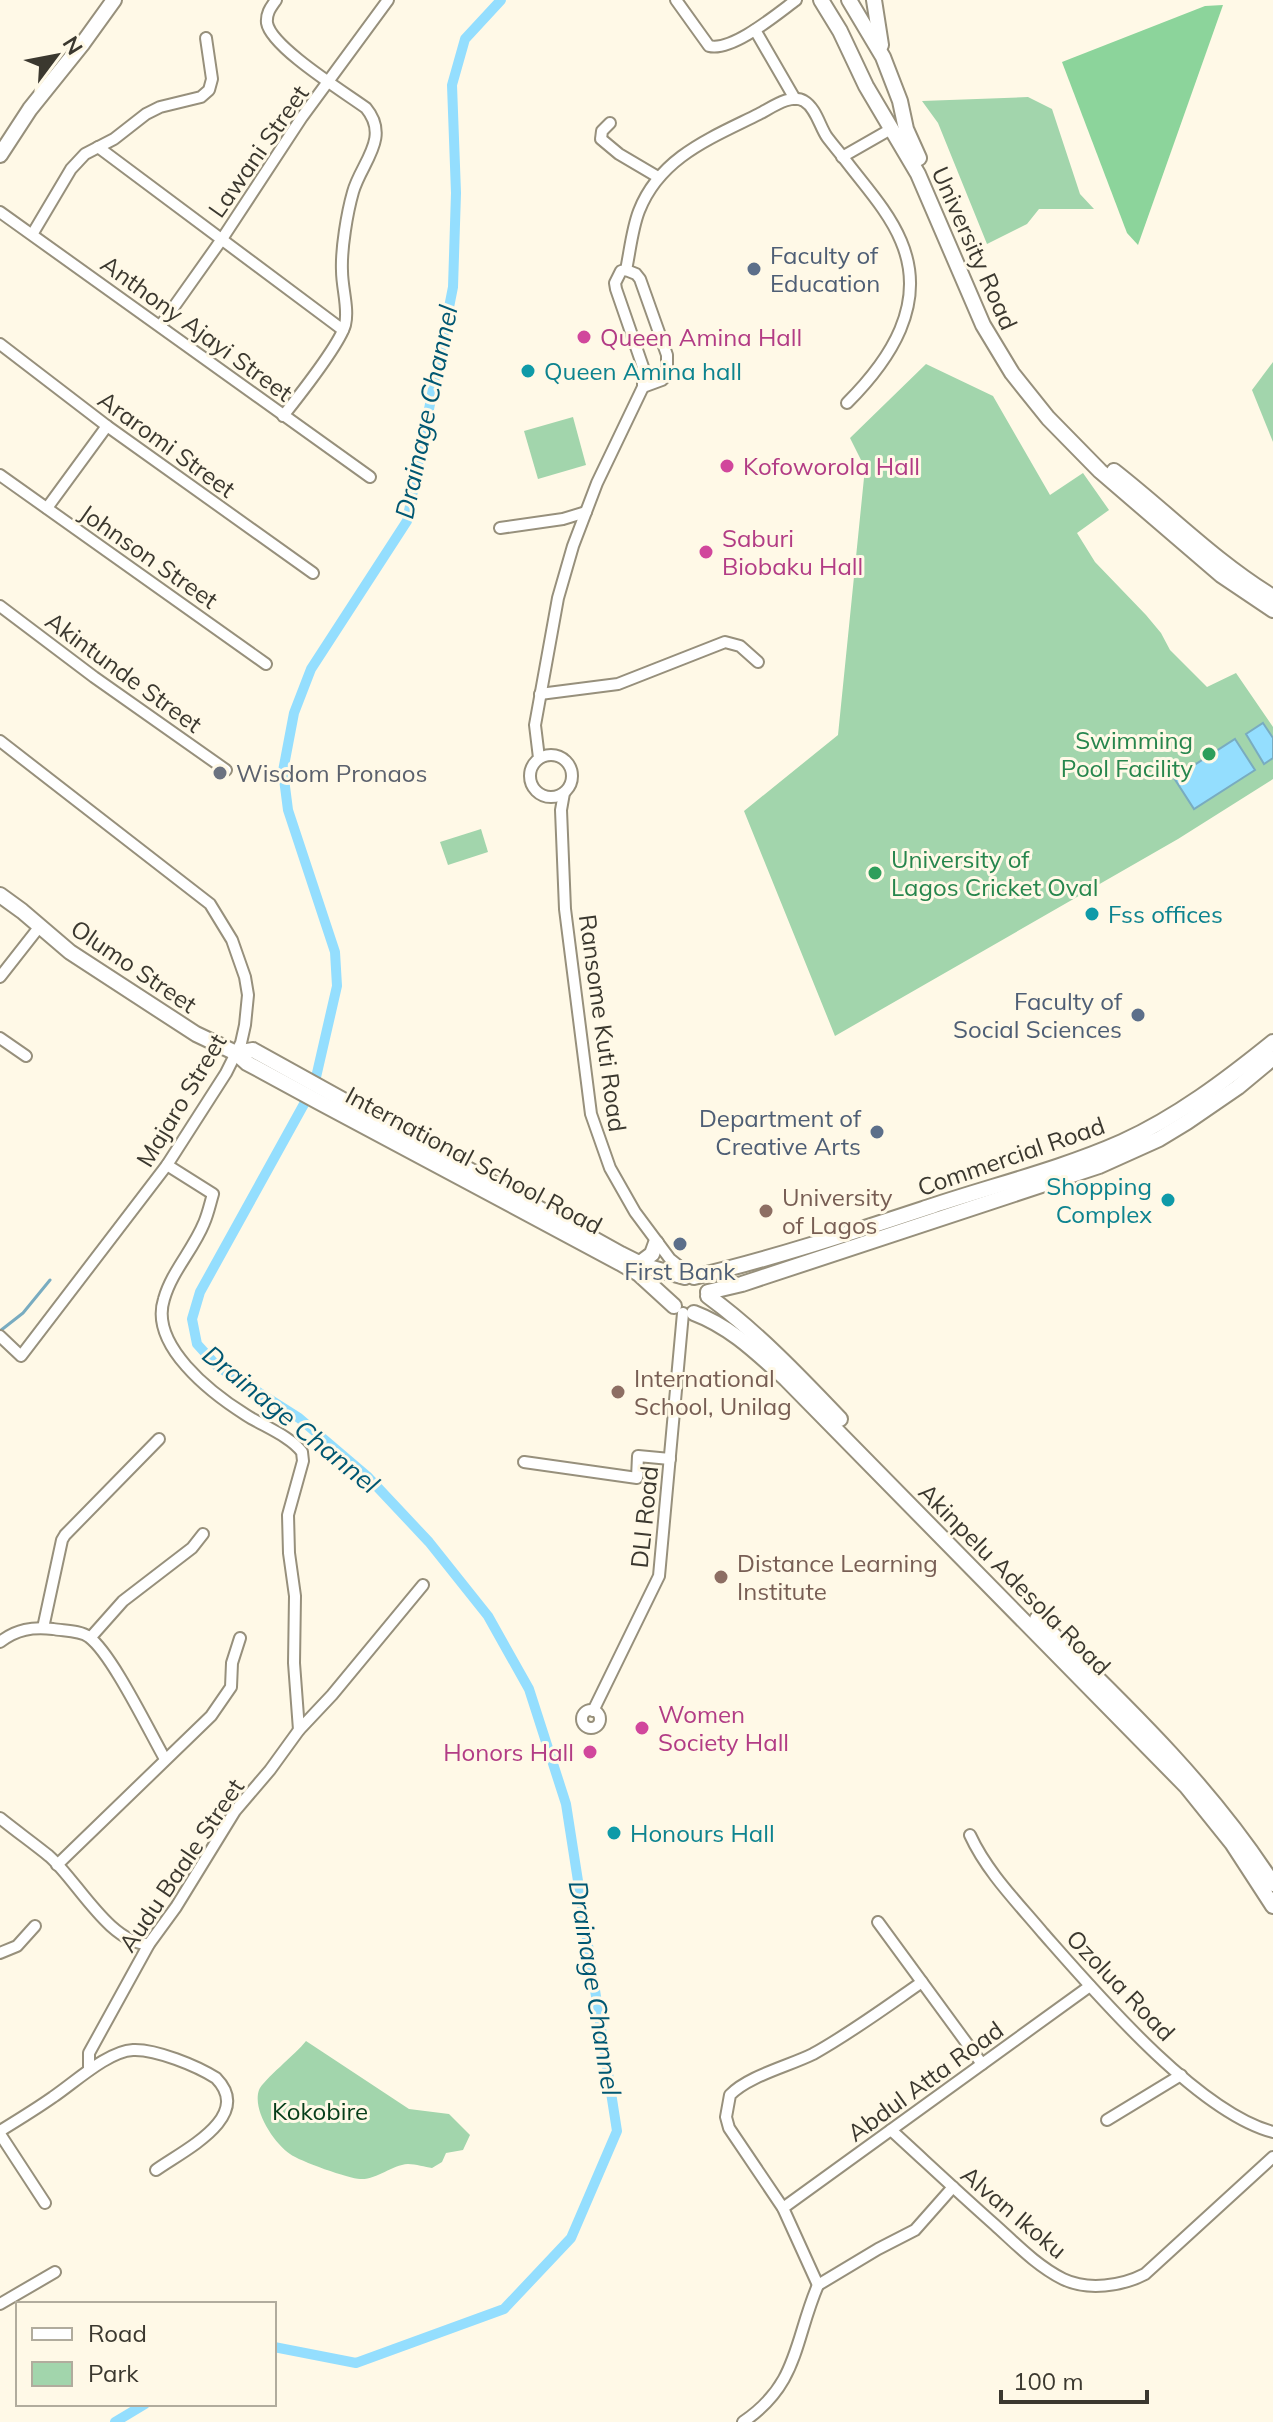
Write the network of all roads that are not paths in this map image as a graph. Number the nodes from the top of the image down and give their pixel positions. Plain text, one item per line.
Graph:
1 (276, 0) edge
2 (388, 0) edge
3 (694, 0) edge
4 (796, 0) edge
5 (821, 0) edge
6 (834, 0) edge
7 (849, 0) edge
8 (874, 0) edge
9 (113, 1) edge
10 (679, 4) edge
11 (755, 30) junction
12 (840, 31) junction
13 (206, 38) dead end
14 (883, 57) junction
15 (330, 82) junction
16 (891, 82) junction
17 (866, 86) junction
18 (795, 99) junction
19 (610, 123) dead end
20 (891, 129) junction
21 (98, 147) junction
22 (0, 155) edge
23 (842, 157) junction
24 (658, 177) junction
25 (0, 212) edge
26 (33, 233) junction
27 (222, 239) junction
28 (626, 270) junction
29 (161, 325) junction
30 (343, 330) junction
31 (0, 344) edge
32 (643, 387) junction
33 (847, 403) dead end
34 (283, 416) junction
35 (107, 426) junction
36 (370, 477) dead end
37 (4, 478) edge
38 (0, 491) edge
39 (47, 508) junction
40 (586, 512) junction
41 (500, 528) dead end
42 (313, 573) dead end
43 (1273, 597) edge
44 (0, 606) edge
45 (1273, 610) edge
46 (758, 662) dead end
47 (266, 664) dead end
48 (540, 694) junction
49 (0, 741) edge
50 (539, 758) junction
51 (226, 770) dead end
52 (564, 793) junction
53 (0, 895) edge
54 (40, 926) junction
55 (0, 977) edge
56 (0, 1038) edge
57 (1273, 1042) edge
58 (245, 1055) junction
59 (26, 1056) dead end
60 (1273, 1058) edge
61 (322, 1096) junction
62 (167, 1165) junction
63 (656, 1243) junction
64 (640, 1263) junction
65 (690, 1277) junction
66 (708, 1294) junction
67 (684, 1311) junction
68 (1, 1337) edge
69 (159, 1439) dead end
70 (670, 1459) junction
71 (524, 1462) dead end
72 (203, 1534) dead end
73 (423, 1585) dead end
74 (43, 1628) junction
75 (91, 1637) junction
76 (240, 1638) dead end
77 (0, 1642) edge
78 (593, 1711) dead end
79 (299, 1730) junction
80 (165, 1759) junction
81 (0, 1818) edge
82 (970, 1835) dead end
83 (57, 1865) junction
84 (1273, 1884) edge
85 (1273, 1906) edge
86 (878, 1922) dead end
87 (35, 1926) dead end
88 (149, 1944) junction
89 (0, 1953) edge
90 (922, 1982) junction
91 (1090, 1986) junction
92 (982, 2064) junction
93 (89, 2070) junction
94 (1181, 2075) junction
95 (1107, 2120) dead end
96 (891, 2130) junction
97 (0, 2132) edge
98 (1273, 2132) edge
99 (1273, 2157) edge
100 (156, 2170) dead end
101 (953, 2187) junction
102 (45, 2203) dead end
103 (783, 2208) junction
104 (55, 2272) dead end
105 (818, 2285) junction
106 (0, 2304) edge
107 (743, 2422) edge

1 - 15 street
2 - 15 street, Lawani Street
3 - 10 street
4 - 11 street
5 - 12 street, University Road
6 - 12 street
7 - 14 street, University Road
8 - 14 street
9 - 22 street
10 - 11 street
11 - 18 street
12 - 17 street, University Road
13 - 21 street
14 - 16 street, University Road
15 - 27 street, Lawani Street
15 - 30 street
16 - 17 street
16 - 43 street, University Road
17 - 20 street, University Road
18 - 23 street
18 - 24 street
19 - 24 street
20 - 23 street
20 - 45 street, University Road
21 - 26 street
21 - 27 street
23 - 33 street
24 - 28 street
25 - 26 street, Anthony Ajayi Street
26 - 29 street, Anthony Ajayi Street
27 - 29 street, Lawani Street
27 - 30 street
28 - 32 street
28 - 32 street
29 - 34 street, Anthony Ajayi Street
30 - 34 street
31 - 35 street, Araromi Street
32 - 40 street
34 - 36 street, Anthony Ajayi Street
35 - 39 street
35 - 42 street, Araromi Street
37 - 38 street
37 - 39 street, Johnson Street
39 - 47 street, Johnson Street
40 - 41 street
40 - 48 street
44 - 51 street, Akintunde Street
46 - 48 street
48 - 50 street
49 - 58 street, Majaro Street
50 - 52 street
50 - 52 street
52 - 63 street, Ransome Kuti Road
53 - 54 street, Olumo Street
54 - 55 street
54 - 58 street, Olumo Street
56 - 59 street
57 - 65 street, Commercial Road
58 - 61 street, International School Road
58 - 62 street, Majaro Street
60 - 66 street, Commercial Road
61 - 64 street, International School Road
61 - 67 street, International School Road
62 - 68 street, Majaro Street
62 - 79 street
63 - 64 street
63 - 65 street, Ransome Kuti Road
64 - 65 street, International School Road
65 - 66 street
65 - 67 street
66 - 67 street
66 - 84 street, Akinpelu Adesola Road
67 - 70 street, DLI Road
67 - 85 street, Akinpelu Adesola Road
69 - 74 street
70 - 71 street
70 - 78 street, DLI Road
72 - 75 street
73 - 79 street, Audu Baale Street
74 - 75 street
74 - 77 street
75 - 80 street
76 - 80 street
79 - 88 street, Audu Baale Street
80 - 83 street
81 - 83 street
82 - 91 street, Ozolua Road
83 - 88 street
86 - 90 street
87 - 89 street
88 - 93 street, Audu Baale Street
90 - 92 street
90 - 103 street
91 - 92 street, Abdul Atta Road
91 - 94 street, Ozolua Road
92 - 96 street, Abdul Atta Road
93 - 97 street
93 - 100 street
94 - 95 street
94 - 98 street, Ozolua Road
96 - 101 street, Alvan Ikoku
96 - 103 street, Abdul Atta Road
97 - 102 street
99 - 101 street, Alvan Ikoku
101 - 105 street
103 - 105 street
104 - 106 street
105 - 107 street

